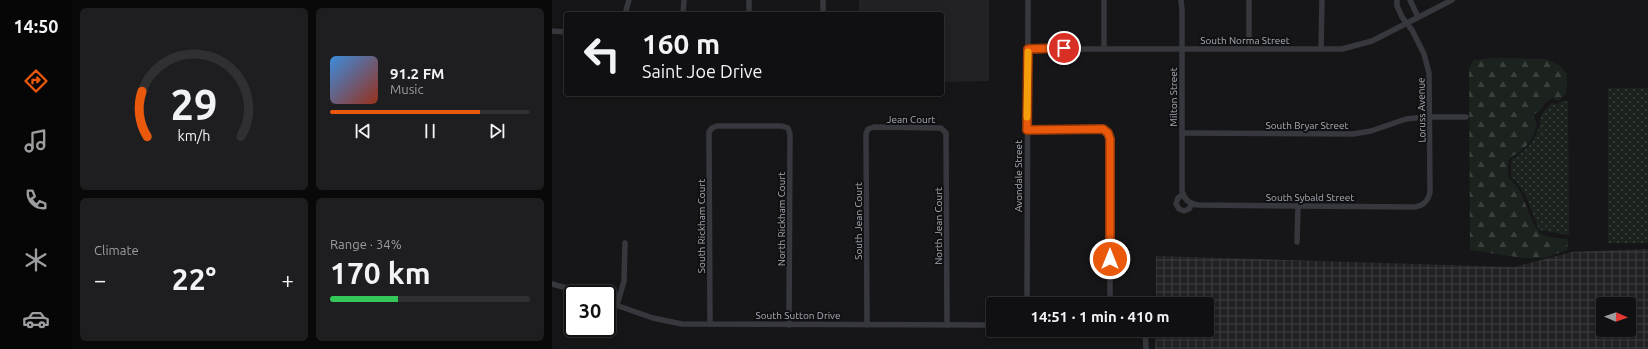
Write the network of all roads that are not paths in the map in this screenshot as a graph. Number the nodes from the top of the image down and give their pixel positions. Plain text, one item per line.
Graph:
1 (629, 0) edge
2 (684, 0) edge
3 (749, 0) edge
4 (823, 0) edge
5 (1028, 0) edge
6 (1104, 0) edge
7 (1180, 0) edge
8 (1249, 0) edge
9 (1322, 0) edge
10 (1397, 0) edge
11 (1410, 0) edge
12 (1452, 0) edge
13 (626, 12) edge
14 (683, 12) edge
15 (749, 12) edge
16 (823, 12) edge
17 (1418, 17) junction
18 (1407, 24) junction
19 (552, 31) edge
20 (564, 32) edge
21 (1104, 48) junction
22 (1182, 48) junction
23 (1028, 49) junction
24 (1249, 49) junction
25 (1321, 49) junction
26 (1430, 117) junction
27 (1466, 117) dead end
28 (712, 128) joint
29 (880, 128) joint
30 (943, 128) joint
31 (1027, 130) junction
32 (1182, 134) junction
33 (1183, 194) junction
34 (1190, 202) junction
35 (1427, 202) joint
36 (1298, 206) junction
37 (1179, 209) joint
38 (1297, 242) dead end
39 (625, 243) dead end
40 (552, 284) edge
41 (564, 287) edge
42 (1027, 297) edge
43 (1110, 297) edge
44 (617, 305) joint
45 (710, 324) junction
46 (790, 324) junction
47 (946, 324) junction
48 (867, 325) junction
49 (986, 325) edge
50 (1146, 337) edge
51 (1146, 349) edge

1 - 13 street
2 - 14 street
3 - 15 street
4 - 16 street
5 - 23 street, Avondale Street
6 - 21 street
7 - 22 street, Milton Street
8 - 24 street
9 - 25 street
10 - 18 street, Loruss Avenue
11 - 17 street
12 - 17 street, South Norma Street
17 - 18 street, South Norma Street
18 - 25 street, South Norma Street
18 - 26 street, Loruss Avenue
19 - 20 street
21 - 22 street, South Norma Street
21 - 23 street, South Norma Street
22 - 24 street, South Norma Street
22 - 32 street, Milton Street
23 - 31 street, Avondale Street
24 - 25 street, South Norma Street
26 - 27 street, South Bryar Street
26 - 32 street, South Bryar Street
26 - 35 street, Loruss Avenue
28 - 45 street, South Rickham Court
28 - 46 street, North Rickham Court
29 - 30 street, Jean Court
29 - 48 street, South Jean Court
30 - 47 street, North Jean Court
31 - 42 street, Avondale Street
31 - 43 street
32 - 33 street, Milton Street
33 - 34 street, Milton Street
33 - 37 street, Milton Street
34 - 36 street, South Sybald Street
34 - 37 street, South Sybald Street
35 - 36 street, South Sybald Street
36 - 38 street
39 - 44 street
40 - 41 street
44 - 45 street, South Sutton Drive
45 - 46 street, South Sutton Drive
46 - 48 street, South Sutton Drive
47 - 48 street, South Sutton Drive
47 - 49 street, South Sutton Drive
50 - 51 street

